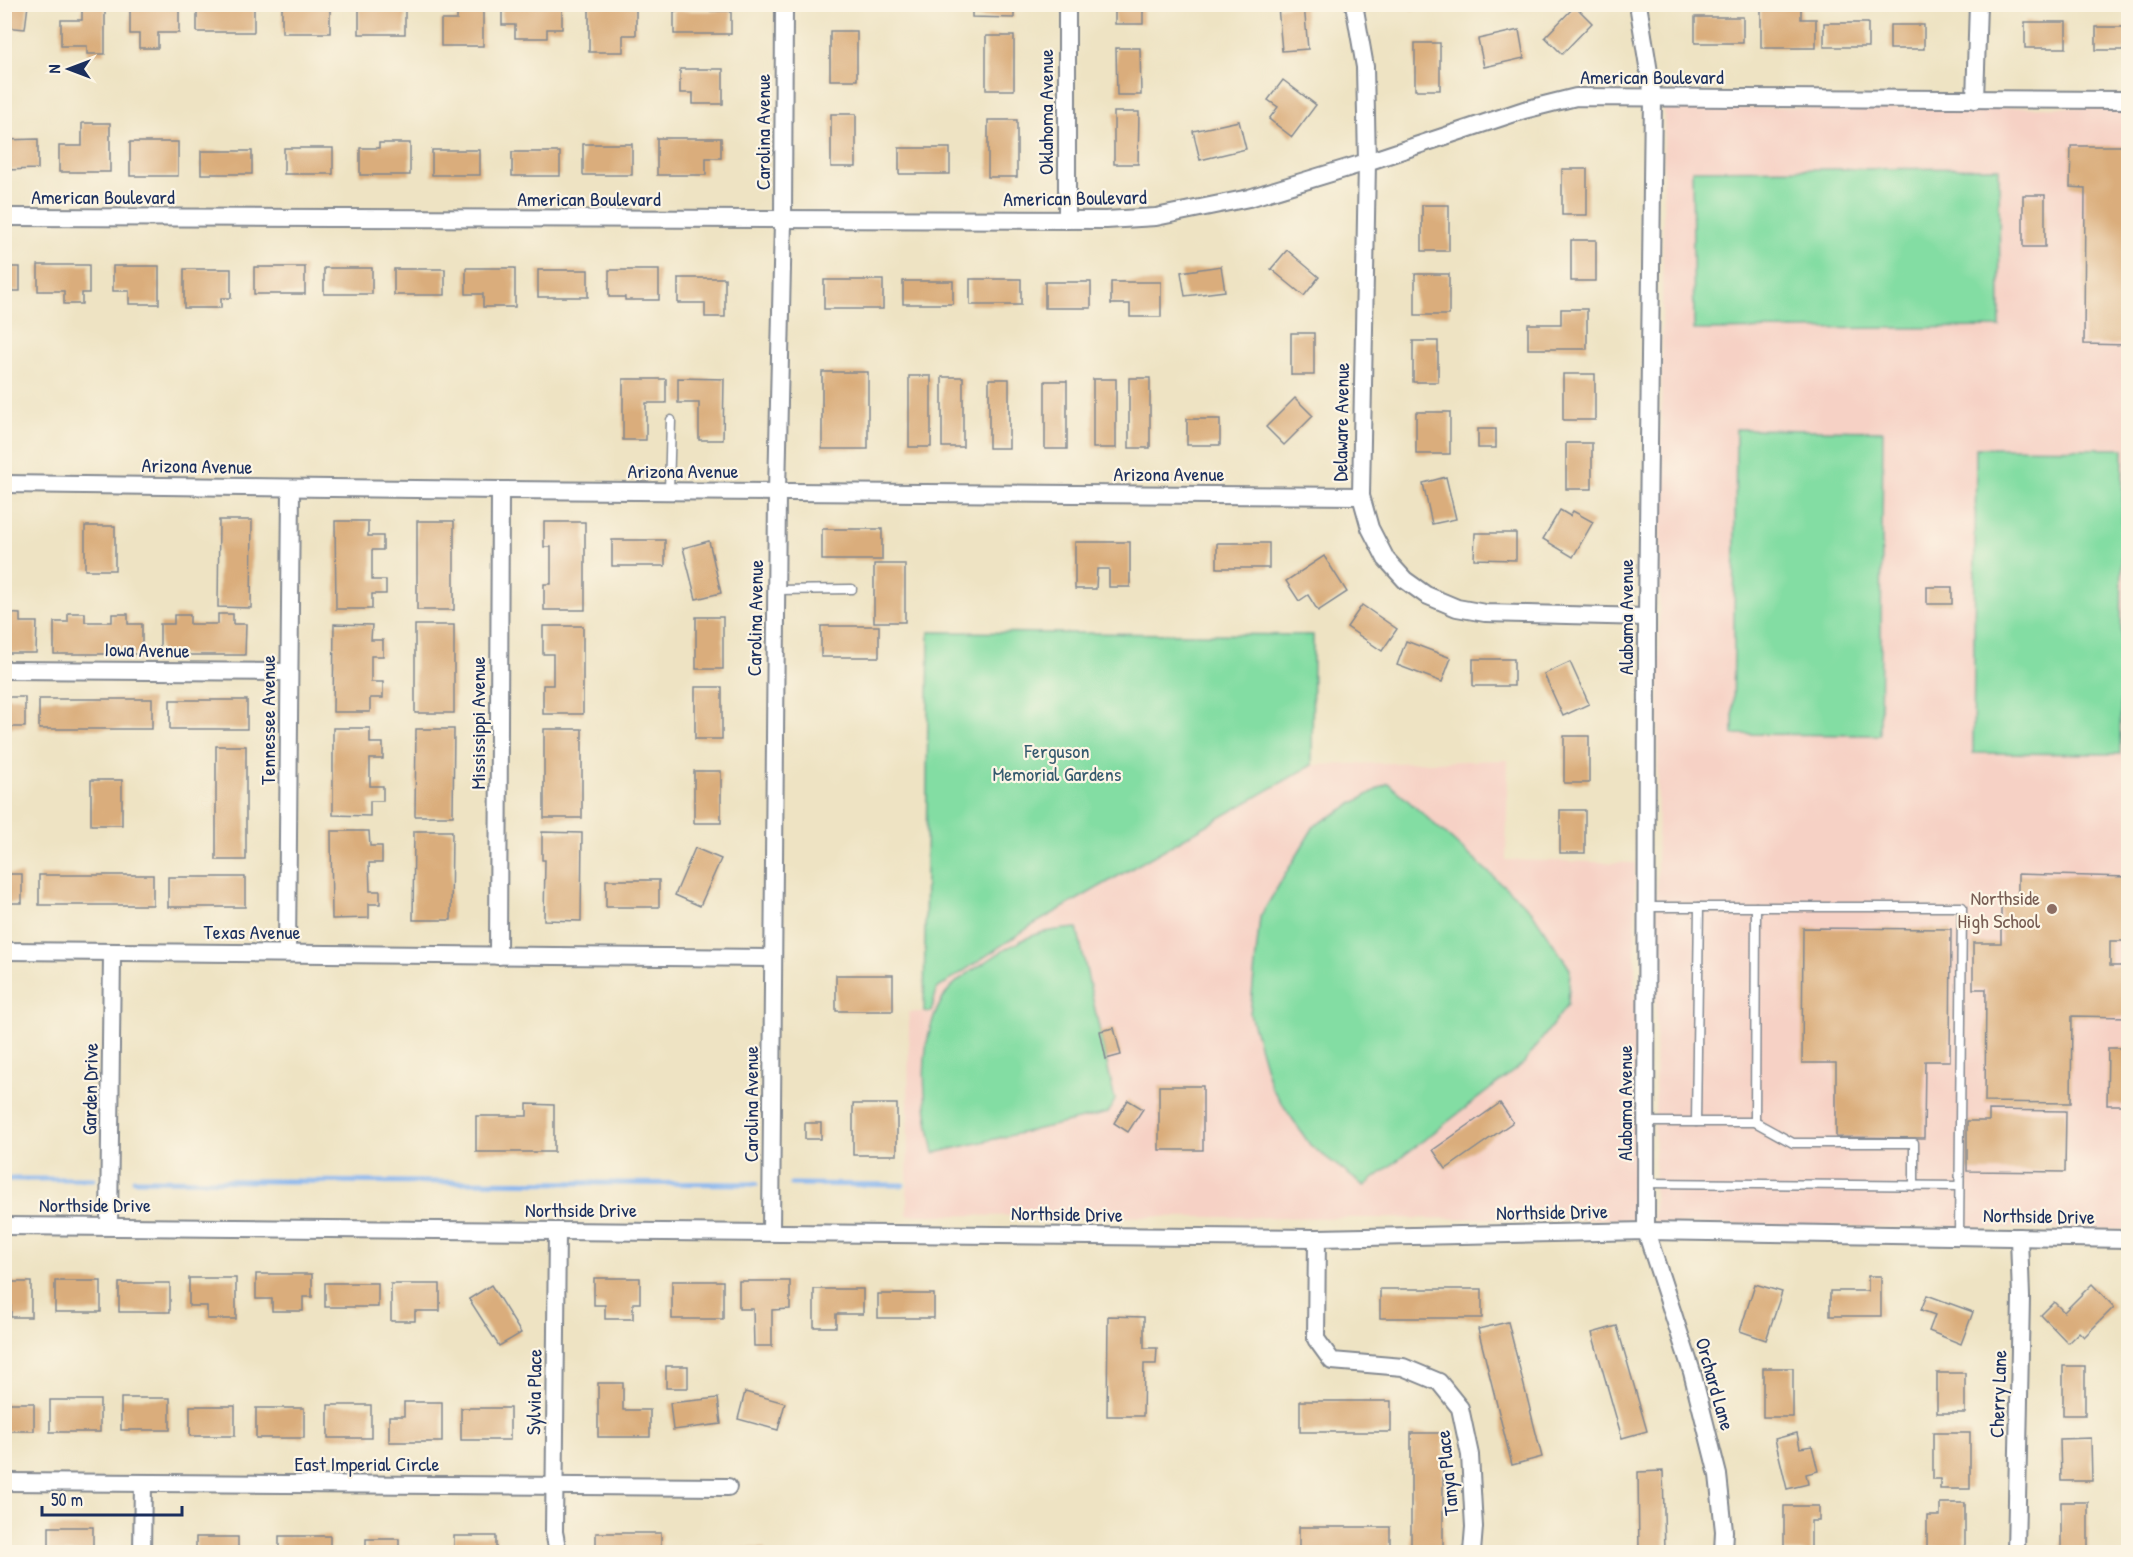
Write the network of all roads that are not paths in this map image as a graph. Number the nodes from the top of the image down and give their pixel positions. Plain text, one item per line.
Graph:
1 (784, 4) edge
2 (1067, 4) edge
3 (1354, 4) edge
4 (1638, 4) edge
5 (1977, 4) edge
6 (1653, 97) junction
7 (1975, 100) junction
8 (2128, 100) edge
9 (1367, 162) junction
10 (4, 217) edge
11 (1067, 220) junction
12 (783, 221) junction
13 (671, 420) dead end
14 (4, 484) edge
15 (291, 488) junction
16 (500, 490) junction
17 (669, 491) junction
18 (777, 492) junction
19 (1361, 496) junction
20 (852, 589) dead end
21 (776, 590) junction
22 (1647, 617) junction
23 (4, 670) edge
24 (289, 672) junction
25 (1646, 908) junction
26 (1699, 908) junction
27 (1756, 908) junction
28 (4, 951) edge
29 (112, 953) junction
30 (287, 953) junction
31 (498, 956) junction
32 (772, 958) junction
33 (1646, 1122) junction
34 (1696, 1122) junction
35 (1755, 1122) junction
36 (1646, 1183) junction
37 (1914, 1186) junction
38 (1959, 1186) junction
39 (4, 1226) edge
40 (109, 1226) junction
41 (557, 1231) junction
42 (1646, 1231) junction
43 (771, 1232) junction
44 (1959, 1236) junction
45 (2019, 1237) junction
46 (1317, 1238) junction
47 (2128, 1239) edge
48 (4, 1482) edge
49 (143, 1483) junction
50 (554, 1486) junction
51 (728, 1487) dead end
52 (142, 1552) edge
53 (558, 1552) edge
54 (1472, 1552) edge
55 (1723, 1552) edge
56 (2016, 1552) edge

1 - 12 street, Carolina Avenue
2 - 11 street, Oklahoma Avenue
3 - 9 street, Delaware Avenue
4 - 6 street, Alabama Avenue
5 - 7 street
6 - 7 street, American Boulevard
6 - 9 street, American Boulevard
6 - 22 street, Alabama Avenue
7 - 8 street, American Boulevard
9 - 11 street, American Boulevard
9 - 19 street, Delaware Avenue
10 - 12 street, American Boulevard
11 - 12 street, American Boulevard
12 - 18 street, Carolina Avenue
13 - 17 lane
14 - 15 street, Arizona Avenue
15 - 16 street, Arizona Avenue
15 - 24 street, Tennessee Avenue
16 - 17 street, Arizona Avenue
16 - 31 street, Mississippi Avenue
17 - 18 street, Arizona Avenue
18 - 19 street, Arizona Avenue
18 - 21 street, Carolina Avenue
19 - 22 street, Delaware Avenue
20 - 21 lane
21 - 32 street, Carolina Avenue
22 - 25 street, Alabama Avenue
23 - 24 street, Iowa Avenue
24 - 30 street, Tennessee Avenue
25 - 26 lane
25 - 33 street, Alabama Avenue
26 - 27 lane
26 - 34 lane
27 - 35 lane
27 - 38 lane
28 - 29 street, Texas Avenue
29 - 30 street, Texas Avenue
29 - 40 street, Garden Drive
30 - 31 street, Texas Avenue
31 - 32 street, Texas Avenue
32 - 43 street, Carolina Avenue
33 - 34 lane
33 - 36 street, Alabama Avenue
34 - 35 lane
35 - 37 lane
36 - 37 lane
36 - 42 street, Alabama Avenue
37 - 38 lane
38 - 44 lane
39 - 40 street, Northside Drive
40 - 41 street, Northside Drive
41 - 43 street, Northside Drive
41 - 50 street, Sylvia Place
42 - 44 street, Northside Drive
42 - 46 street, Northside Drive
42 - 55 street, Orchard Lane
43 - 46 street, Northside Drive
44 - 45 street, Northside Drive
45 - 47 street, Northside Drive
45 - 56 street, Cherry Lane
46 - 54 street, Tanya Place
48 - 49 street, East Imperial Circle
49 - 50 street, East Imperial Circle
49 - 52 street
50 - 51 street, East Imperial Circle
50 - 53 street, Sylvia Place

